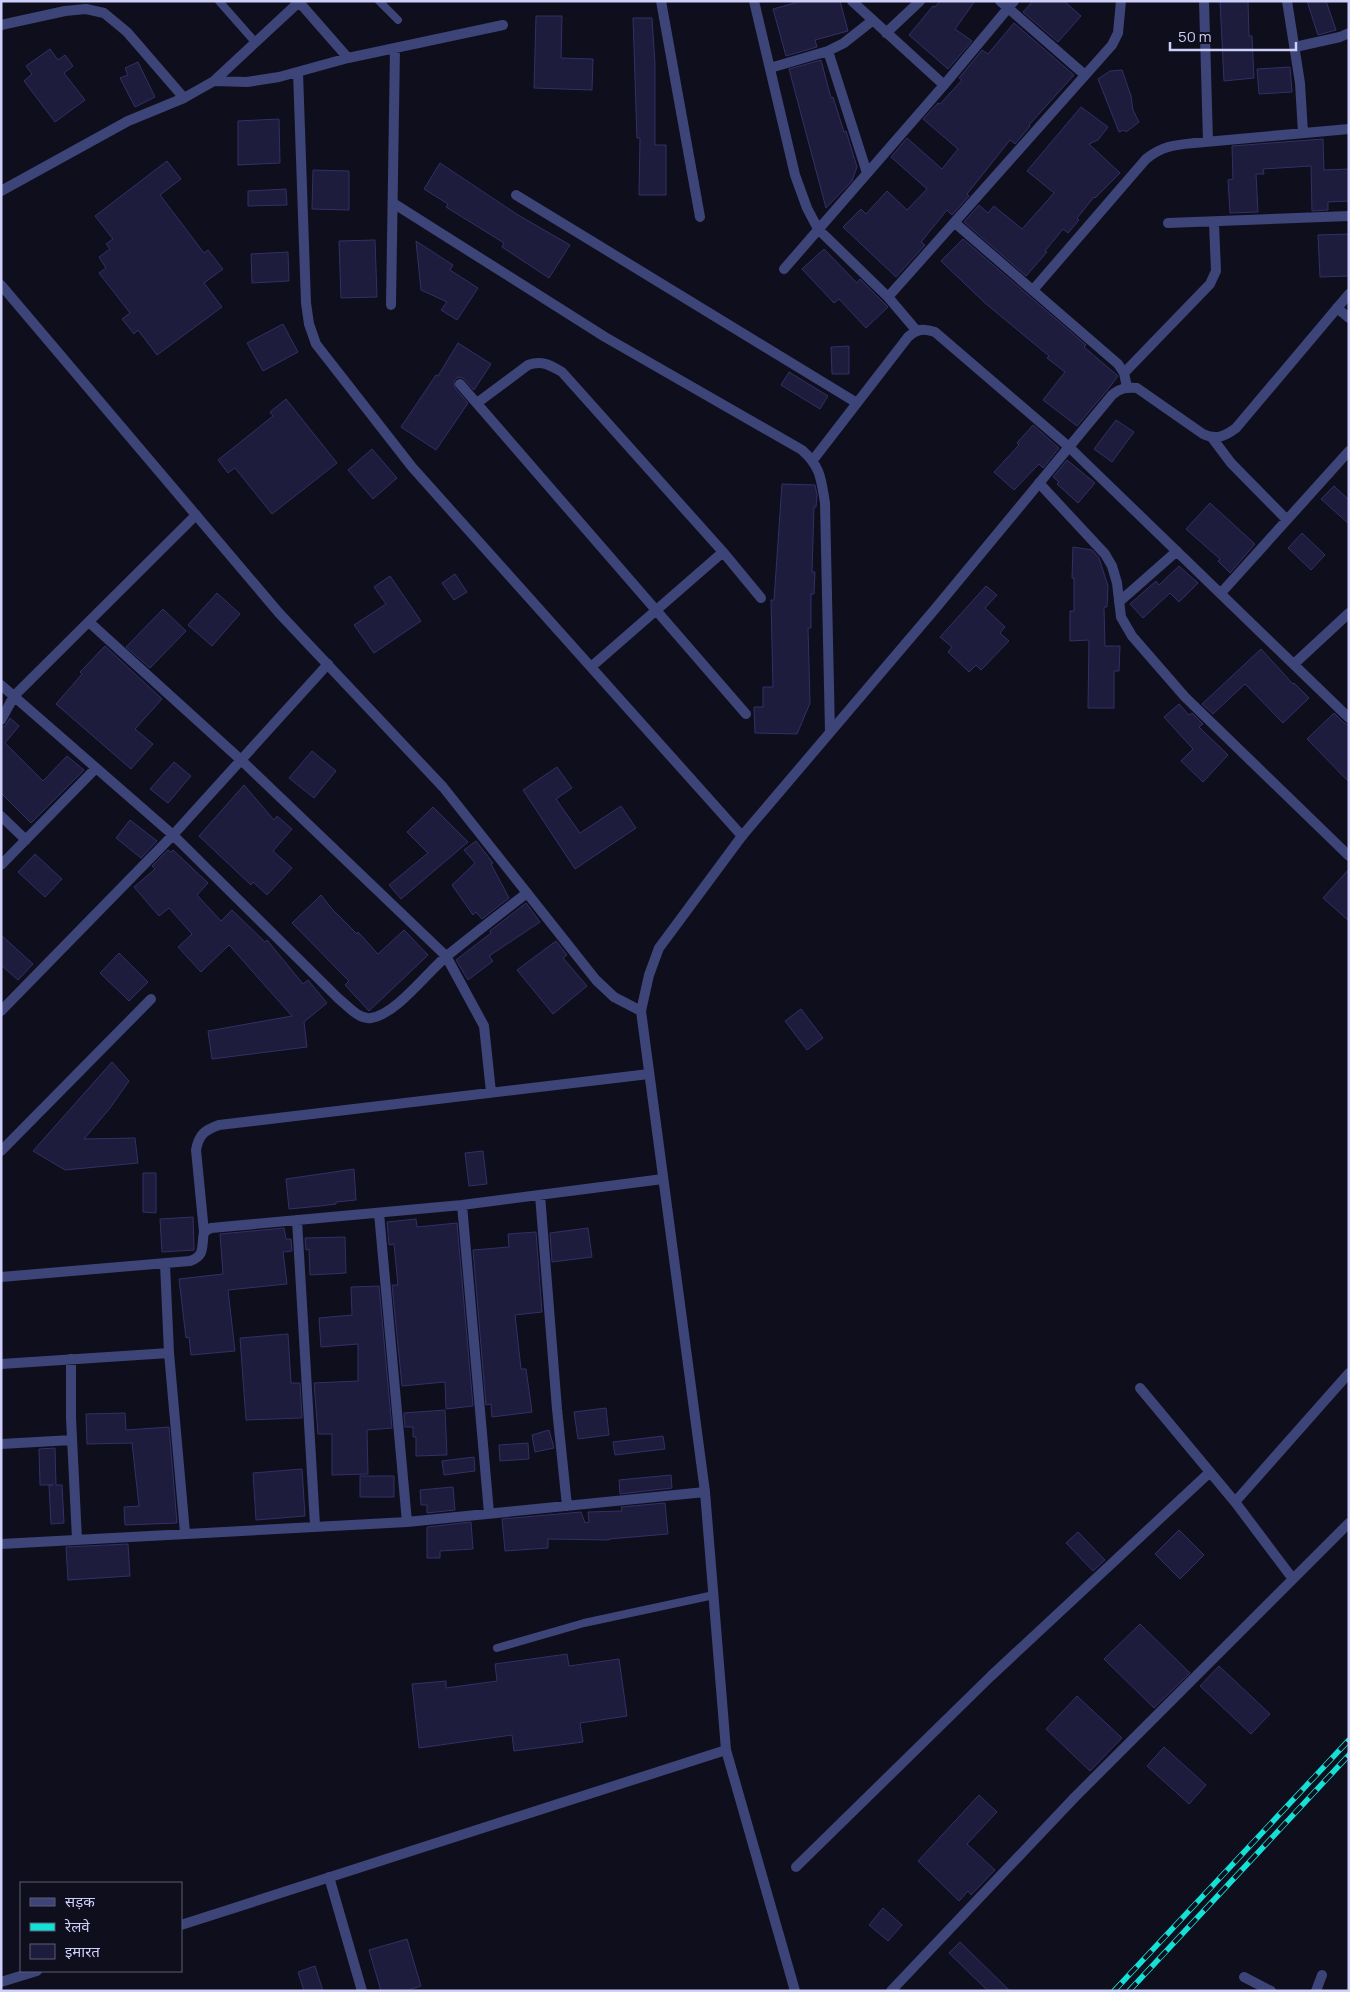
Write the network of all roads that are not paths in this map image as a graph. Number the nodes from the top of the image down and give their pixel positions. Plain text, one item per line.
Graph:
1 (219, 1) edge
2 (379, 1) edge
3 (660, 1) edge
4 (852, 1) edge
5 (920, 1) edge
6 (1121, 1) edge
7 (1204, 1) edge
8 (1287, 1) edge
9 (300, 2) edge
10 (758, 2) edge
11 (1007, 4) edge
12 (398, 20) dead end
13 (872, 20) junction
14 (1, 25) edge
15 (503, 25) dead end
16 (886, 33) junction
17 (1349, 33) edge
18 (256, 43) junction
19 (1294, 47) junction
20 (395, 48) junction
21 (828, 51) junction
22 (348, 58) junction
23 (770, 68) junction
24 (298, 72) junction
25 (1085, 75) junction
26 (214, 81) junction
27 (944, 85) junction
28 (184, 98) junction
29 (1349, 129) edge
30 (1303, 133) junction
31 (1208, 141) junction
32 (867, 173) junction
33 (1, 191) edge
34 (516, 195) dead end
35 (392, 203) junction
36 (1349, 216) edge
37 (700, 217) dead end
38 (956, 223) junction
39 (1168, 223) dead end
40 (1214, 223) junction
41 (818, 229) junction
42 (784, 269) dead end
43 (1032, 290) junction
44 (3, 291) edge
45 (1349, 294) edge
46 (888, 297) junction
47 (391, 305) dead end
48 (1336, 308) junction
49 (1349, 318) edge
50 (916, 330) junction
51 (1124, 373) junction
52 (460, 384) dead end
53 (1127, 387) junction
54 (857, 403) junction
55 (477, 404) junction
56 (1213, 439) junction
57 (1069, 447) junction
58 (1349, 451) edge
59 (813, 460) junction
60 (1040, 483) junction
61 (196, 515) junction
62 (1287, 520) junction
63 (1177, 551) junction
64 (723, 552) junction
65 (1221, 593) junction
66 (761, 598) dead end
67 (1119, 602) junction
68 (656, 610) junction
69 (1349, 614) edge
70 (89, 622) junction
71 (328, 664) junction
72 (1294, 664) junction
73 (591, 667) junction
74 (1, 685) edge
75 (14, 696) junction
76 (746, 714) dead end
77 (1349, 718) edge
78 (1, 720) edge
79 (830, 732) junction
80 (241, 760) junction
81 (96, 768) junction
82 (1, 816) edge
83 (173, 835) junction
84 (742, 836) junction
85 (26, 840) junction
86 (1349, 856) edge
87 (1, 865) edge
88 (527, 893) junction
89 (446, 956) junction
90 (151, 999) dead end
91 (1, 1011) edge
92 (641, 1011) junction
93 (649, 1074) junction
94 (491, 1092) junction
95 (1, 1151) edge
96 (663, 1179) junction
97 (540, 1195) junction
98 (462, 1204) junction
99 (379, 1213) junction
100 (297, 1220) junction
101 (204, 1232) junction
102 (165, 1264) junction
103 (1, 1277) edge
104 (169, 1353) junction
105 (71, 1359) junction
106 (1, 1364) edge
107 (1349, 1373) edge
108 (1140, 1388) dead end
109 (72, 1440) junction
110 (1, 1444) edge
111 (1210, 1472) junction
112 (705, 1492) junction
113 (1235, 1502) junction
114 (568, 1506) junction
115 (489, 1512) junction
116 (407, 1522) junction
117 (1349, 1523) edge
118 (315, 1525) junction
119 (185, 1533) junction
120 (77, 1539) junction
121 (1, 1544) edge
122 (1293, 1579) junction
123 (714, 1595) junction
124 (497, 1648) dead end
125 (726, 1750) junction
126 (796, 1867) dead end
127 (329, 1877) junction
128 (182, 1925) edge
129 (34, 1972) edge
130 (1322, 1975) dead end
131 (1244, 1977) dead end
132 (1, 1982) edge
133 (362, 1991) edge
134 (795, 1991) edge
135 (891, 1991) edge
136 (1271, 1991) edge
137 (1316, 1991) edge

1 - 18 lane
2 - 12 lane
3 - 37 street
4 - 13 street
5 - 16 street
6 - 25 street
7 - 31 street
8 - 19 street
9 - 18 street
9 - 22 street
10 - 23 street
11 - 25 street
11 - 27 street
13 - 16 street
13 - 21 street
14 - 28 street
15 - 20 street
16 - 27 street
17 - 19 street
18 - 26 street
19 - 30 street
20 - 22 street
20 - 35 street
21 - 23 street
21 - 32 street
22 - 24 street
23 - 41 street
24 - 26 street
24 - 73 street
25 - 38 street
26 - 28 street
27 - 32 street
28 - 33 street
29 - 30 street
30 - 31 street
31 - 43 street
32 - 41 street
34 - 54 street
35 - 47 street
35 - 59 street
36 - 40 street
38 - 43 street
38 - 46 street
39 - 40 street
40 - 51 street
41 - 42 street
41 - 46 street
43 - 51 street
44 - 61 street
45 - 48 street
46 - 50 street
48 - 49 street
48 - 56 street
50 - 54 street
50 - 57 street
51 - 53 street
52 - 55 street
53 - 56 street
53 - 57 street
54 - 59 street
55 - 64 street
55 - 68 street
56 - 62 street
57 - 60 street
57 - 63 street
58 - 62 street
59 - 79 street
60 - 67 street
60 - 79 street
61 - 70 street
61 - 71 street
62 - 65 street
63 - 65 street
63 - 67 street
64 - 66 street
64 - 68 street
65 - 72 street
67 - 86 street
68 - 73 street
68 - 76 street
69 - 72 street
70 - 75 street
70 - 80 street
71 - 80 street
71 - 88 street
72 - 77 street
73 - 84 street
74 - 75 street
75 - 78 street
75 - 81 street
79 - 84 street
80 - 83 street
80 - 89 street
81 - 83 street
81 - 85 street
82 - 85 street
83 - 89 street
83 - 91 street
84 - 92 street
85 - 87 street
88 - 89 street
88 - 92 street
89 - 94 street
90 - 95 street
92 - 93 street
93 - 94 street
93 - 96 street
94 - 101 street
96 - 97 street
96 - 112 street
97 - 98 street
97 - 114 street
98 - 99 street
98 - 115 street
99 - 100 street
99 - 116 street
100 - 101 street
100 - 118 street
101 - 102 street
102 - 103 street
102 - 104 street
104 - 105 street
104 - 119 street
105 - 106 street
105 - 109 street
107 - 113 street
108 - 111 street
109 - 110 street
109 - 120 street
111 - 113 street
111 - 126 street
112 - 114 street
112 - 123 street
113 - 122 street
114 - 115 street
115 - 116 street
116 - 118 street
117 - 122 street
118 - 119 street
119 - 120 street
120 - 121 street
122 - 135 street
123 - 124 lane
123 - 125 street
125 - 127 street
125 - 134 street
127 - 128 street
127 - 133 street
129 - 132 street
130 - 137 street
131 - 136 street

